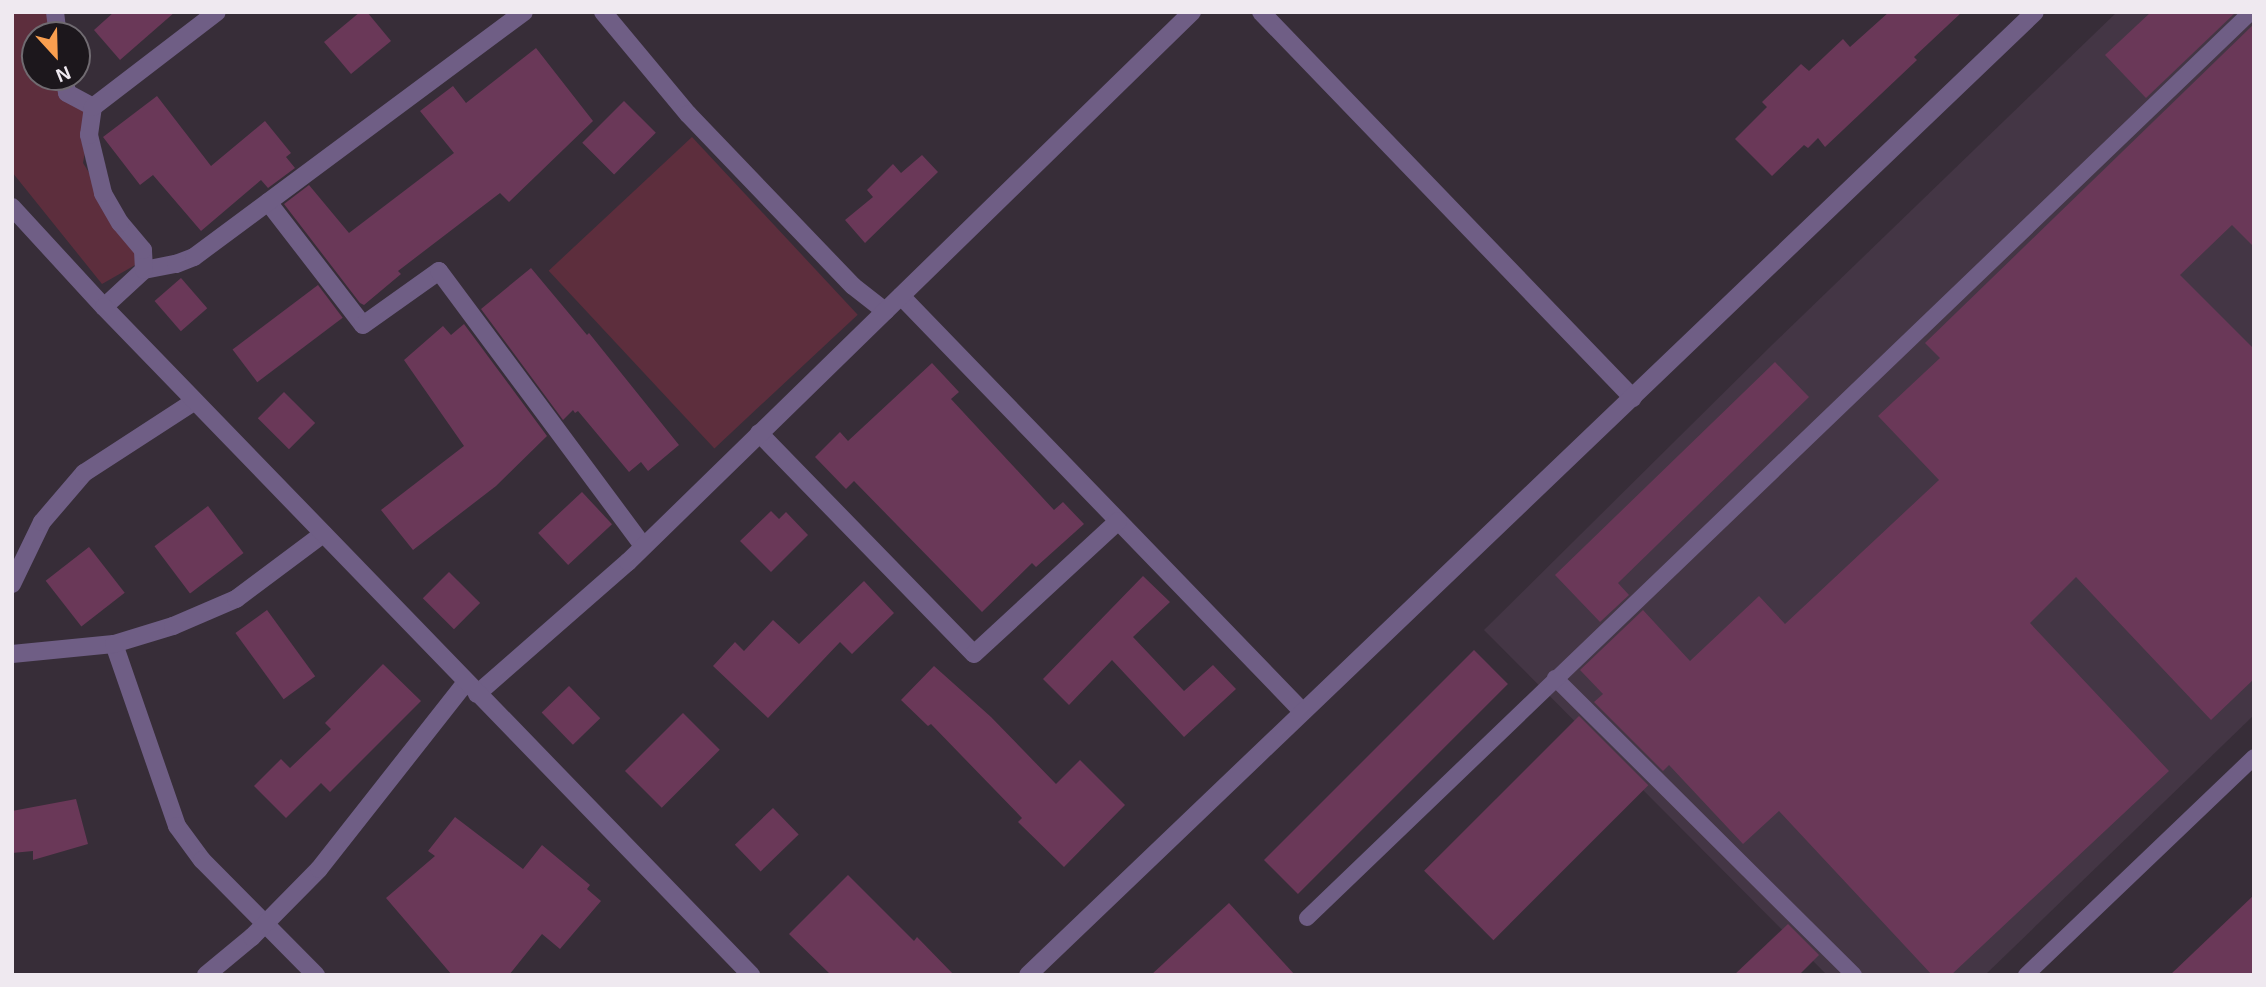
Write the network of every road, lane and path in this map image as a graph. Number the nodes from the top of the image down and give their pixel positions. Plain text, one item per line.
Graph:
1 (217, 12) edge
2 (524, 12) edge
3 (603, 12) edge
4 (1192, 12) edge
5 (1261, 12) edge
6 (2035, 12) edge
7 (2251, 12) edge
8 (67, 91) edge
9 (93, 107) junction
10 (268, 202) junction
11 (12, 207) edge
12 (144, 270) junction
13 (901, 296) junction
14 (104, 307) junction
15 (886, 311) junction
16 (1633, 398) junction
17 (195, 401) junction
18 (759, 433) junction
19 (1118, 521) junction
20 (323, 534) junction
21 (643, 546) junction
22 (12, 584) edge
23 (114, 644) junction
24 (12, 654) edge
25 (1555, 678) junction
26 (472, 688) junction
27 (1303, 712) junction
28 (2254, 757) edge
29 (1307, 918) dead end
30 (266, 922) junction
31 (206, 975) edge
32 (316, 975) edge
33 (751, 975) edge
34 (1028, 975) edge
35 (1854, 975) edge
36 (2026, 975) edge

1 - 9 street
2 - 10 street
3 - 15 street
4 - 13 street
5 - 16 street
6 - 16 street
7 - 25 lane
8 - 9 street
9 - 12 street
10 - 12 street
10 - 21 street
11 - 14 street
12 - 14 street
13 - 15 street
13 - 19 street
14 - 17 street
15 - 18 street
16 - 27 street
17 - 20 street
17 - 22 street
18 - 19 street
18 - 21 street
19 - 27 street
20 - 23 street
20 - 26 street
21 - 26 street
23 - 24 street
23 - 30 street
25 - 29 lane
25 - 35 lane
26 - 30 street
26 - 33 street
27 - 34 street
28 - 36 lane
30 - 31 street
30 - 32 street

